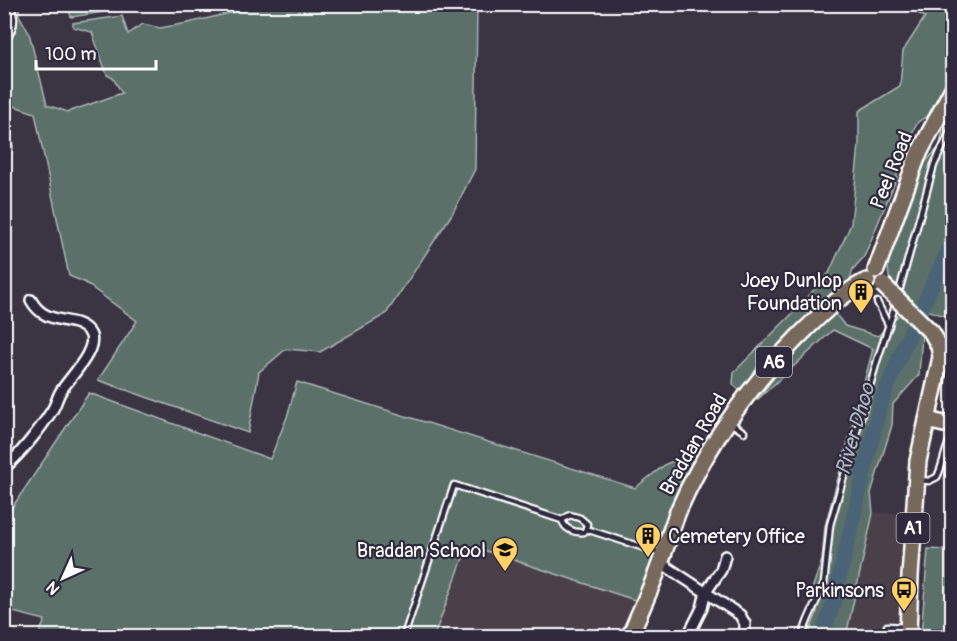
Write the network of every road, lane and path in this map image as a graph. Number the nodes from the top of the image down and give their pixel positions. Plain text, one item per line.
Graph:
1 (8, 4) edge
2 (4, 44) edge
3 (952, 90) edge
4 (952, 128) edge
5 (4, 129) edge
6 (4, 165) edge
7 (876, 280) junction
8 (31, 300) dead end
9 (877, 302) dead end
10 (889, 326) junction
11 (727, 420) junction
12 (927, 420) junction
13 (952, 422) edge
14 (744, 432) dead end
15 (952, 437) edge
16 (4, 468) edge
17 (916, 479) junction
18 (562, 520) junction
19 (586, 529) junction
20 (725, 556) dead end
21 (662, 559) junction
22 (706, 592) junction
23 (887, 626) dead end
24 (909, 632) edge
25 (404, 636) edge
26 (630, 636) edge
27 (688, 636) edge
28 (744, 636) edge
29 (802, 636) edge

1 - 2 lane
3 - 7 highway, Peel Road
4 - 10 lane
5 - 6 lane
7 - 11 highway, Braddan Road / A6
7 - 12 highway, A1, bridge
8 - 16 street
9 - 10 lane
10 - 29 lane
11 - 14 lane
11 - 21 highway, Braddan Road / A6
12 - 13 highway
12 - 17 highway, A1
15 - 17 lane
17 - 24 highway, A1
18 - 19 lane
18 - 19 lane
18 - 25 lane
19 - 21 lane
20 - 22 street
21 - 22 street
21 - 26 highway, Braddan Road / A6
22 - 27 street
22 - 28 street
23 - 24 lane

